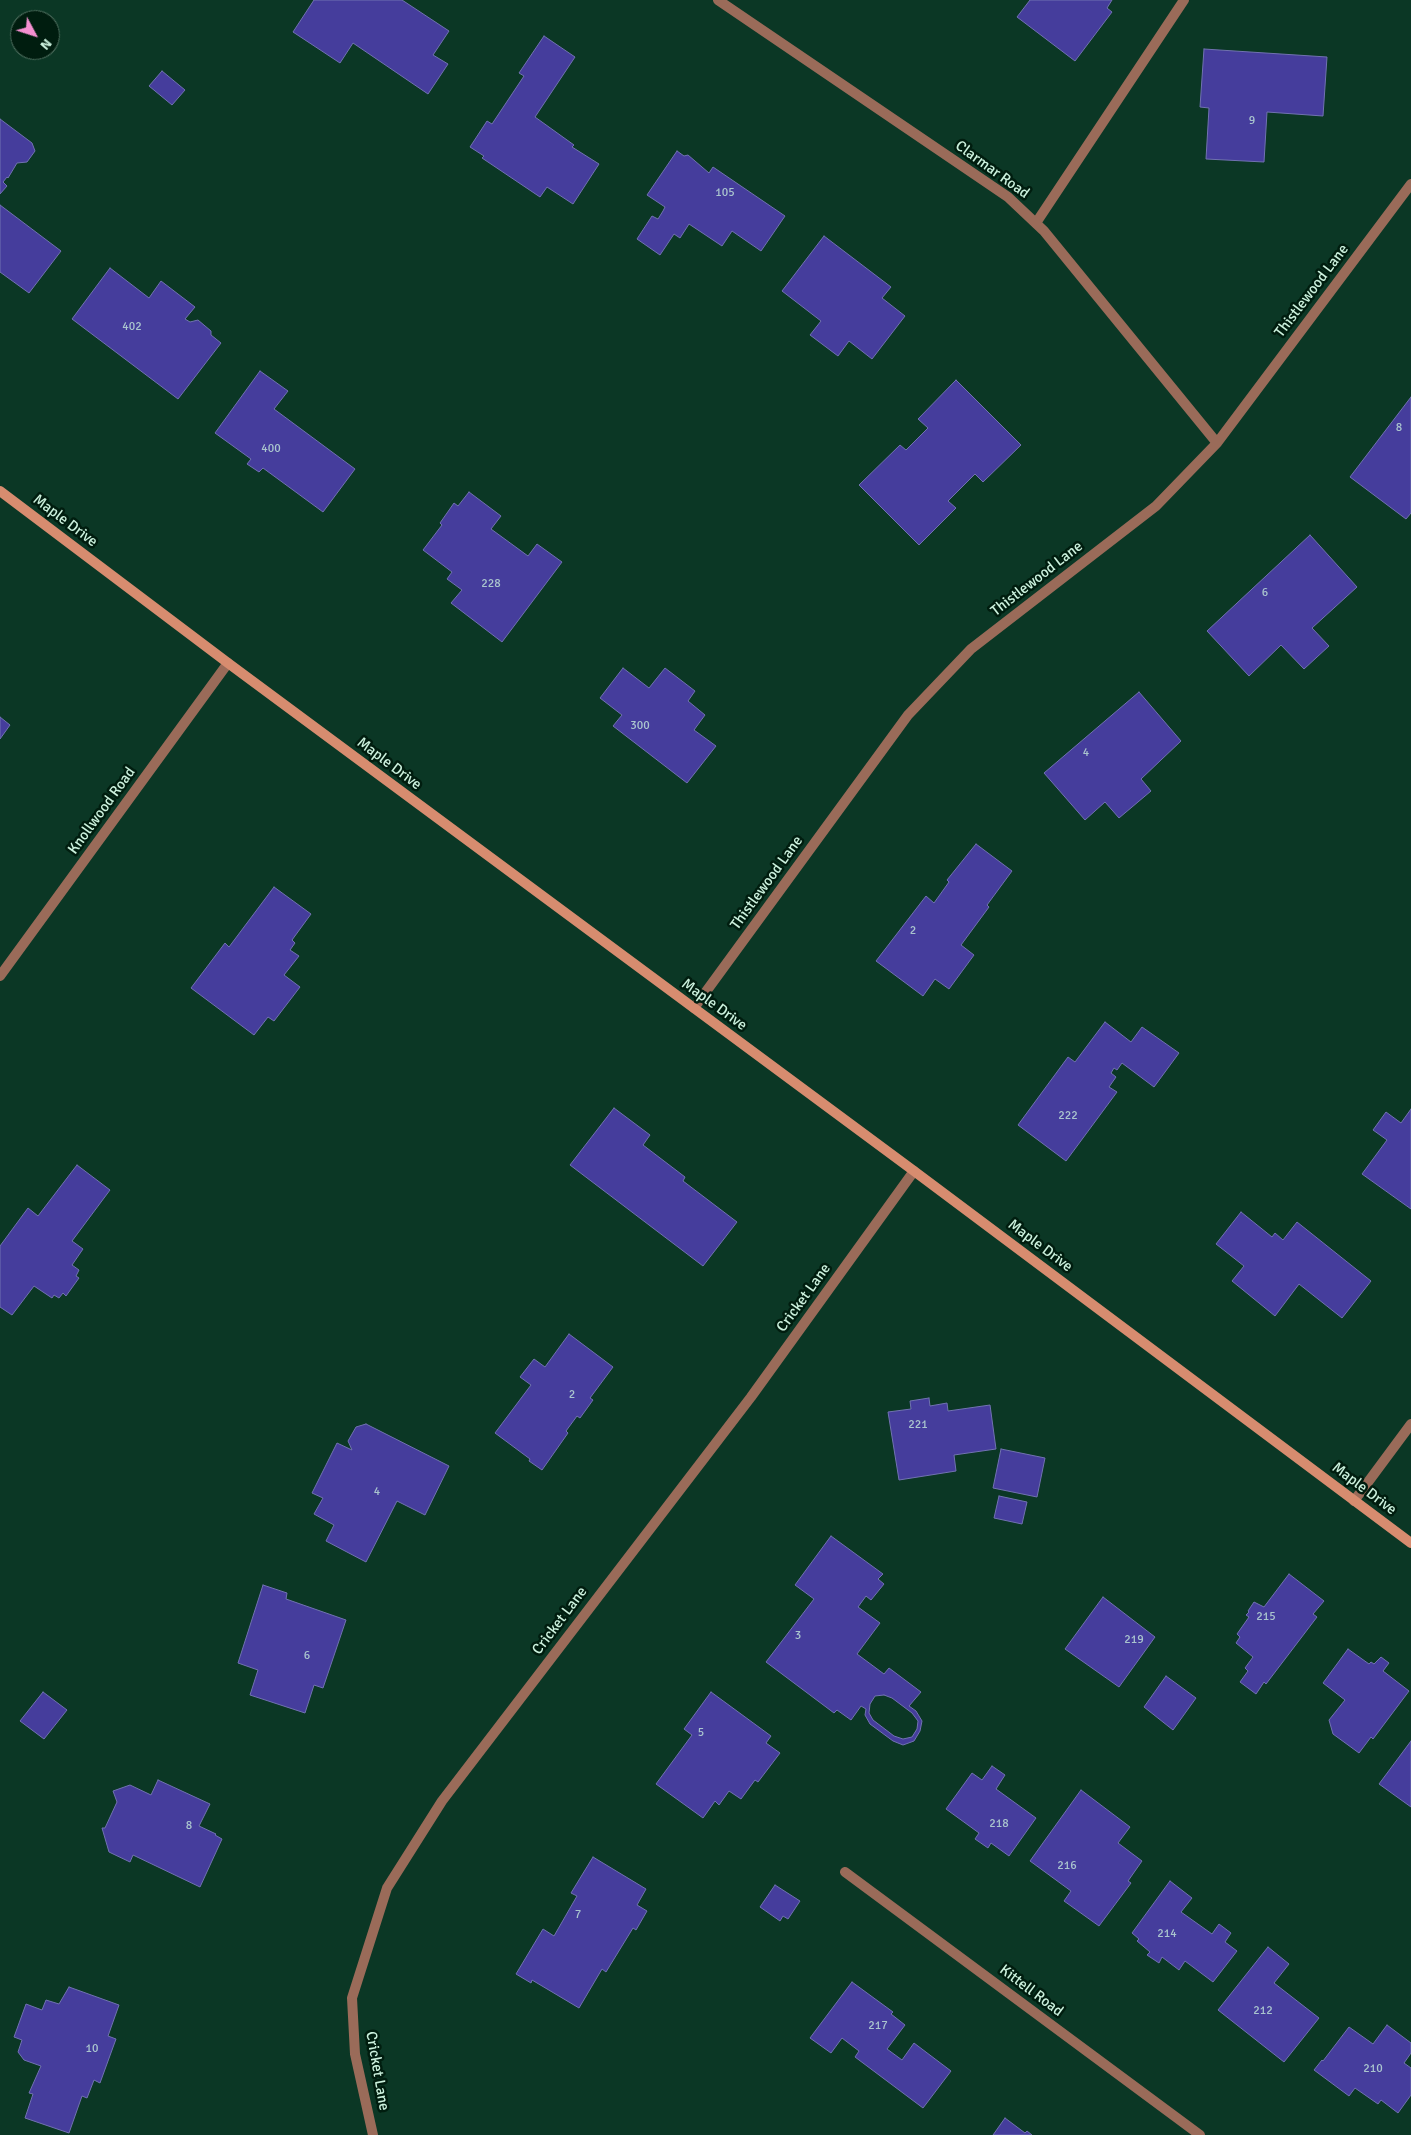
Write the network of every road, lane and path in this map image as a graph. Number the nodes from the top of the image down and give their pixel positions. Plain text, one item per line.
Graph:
1 (718, 0) edge
2 (1184, 0) edge
3 (1411, 184) edge
4 (1036, 223) junction
5 (1217, 443) junction
6 (0, 491) edge
7 (228, 663) junction
8 (0, 976) edge
9 (694, 1008) junction
10 (914, 1171) junction
11 (1411, 1424) edge
12 (1354, 1501) junction
13 (1411, 1543) edge
14 (845, 1872) dead end
15 (373, 2135) edge
16 (1200, 2135) edge

1 - 4 street, Clarmar Road
2 - 4 street
3 - 5 street, Thistlewood Lane
4 - 5 street, Clarmar Road
5 - 9 street, Thistlewood Lane
6 - 7 street, Maple Drive
7 - 8 street, Knollwood Road
7 - 9 street, Maple Drive
9 - 10 street, Maple Drive
10 - 12 street, Maple Drive
10 - 15 street, Cricket Lane
11 - 12 street
12 - 13 street, Maple Drive
14 - 16 street, Kittell Road

